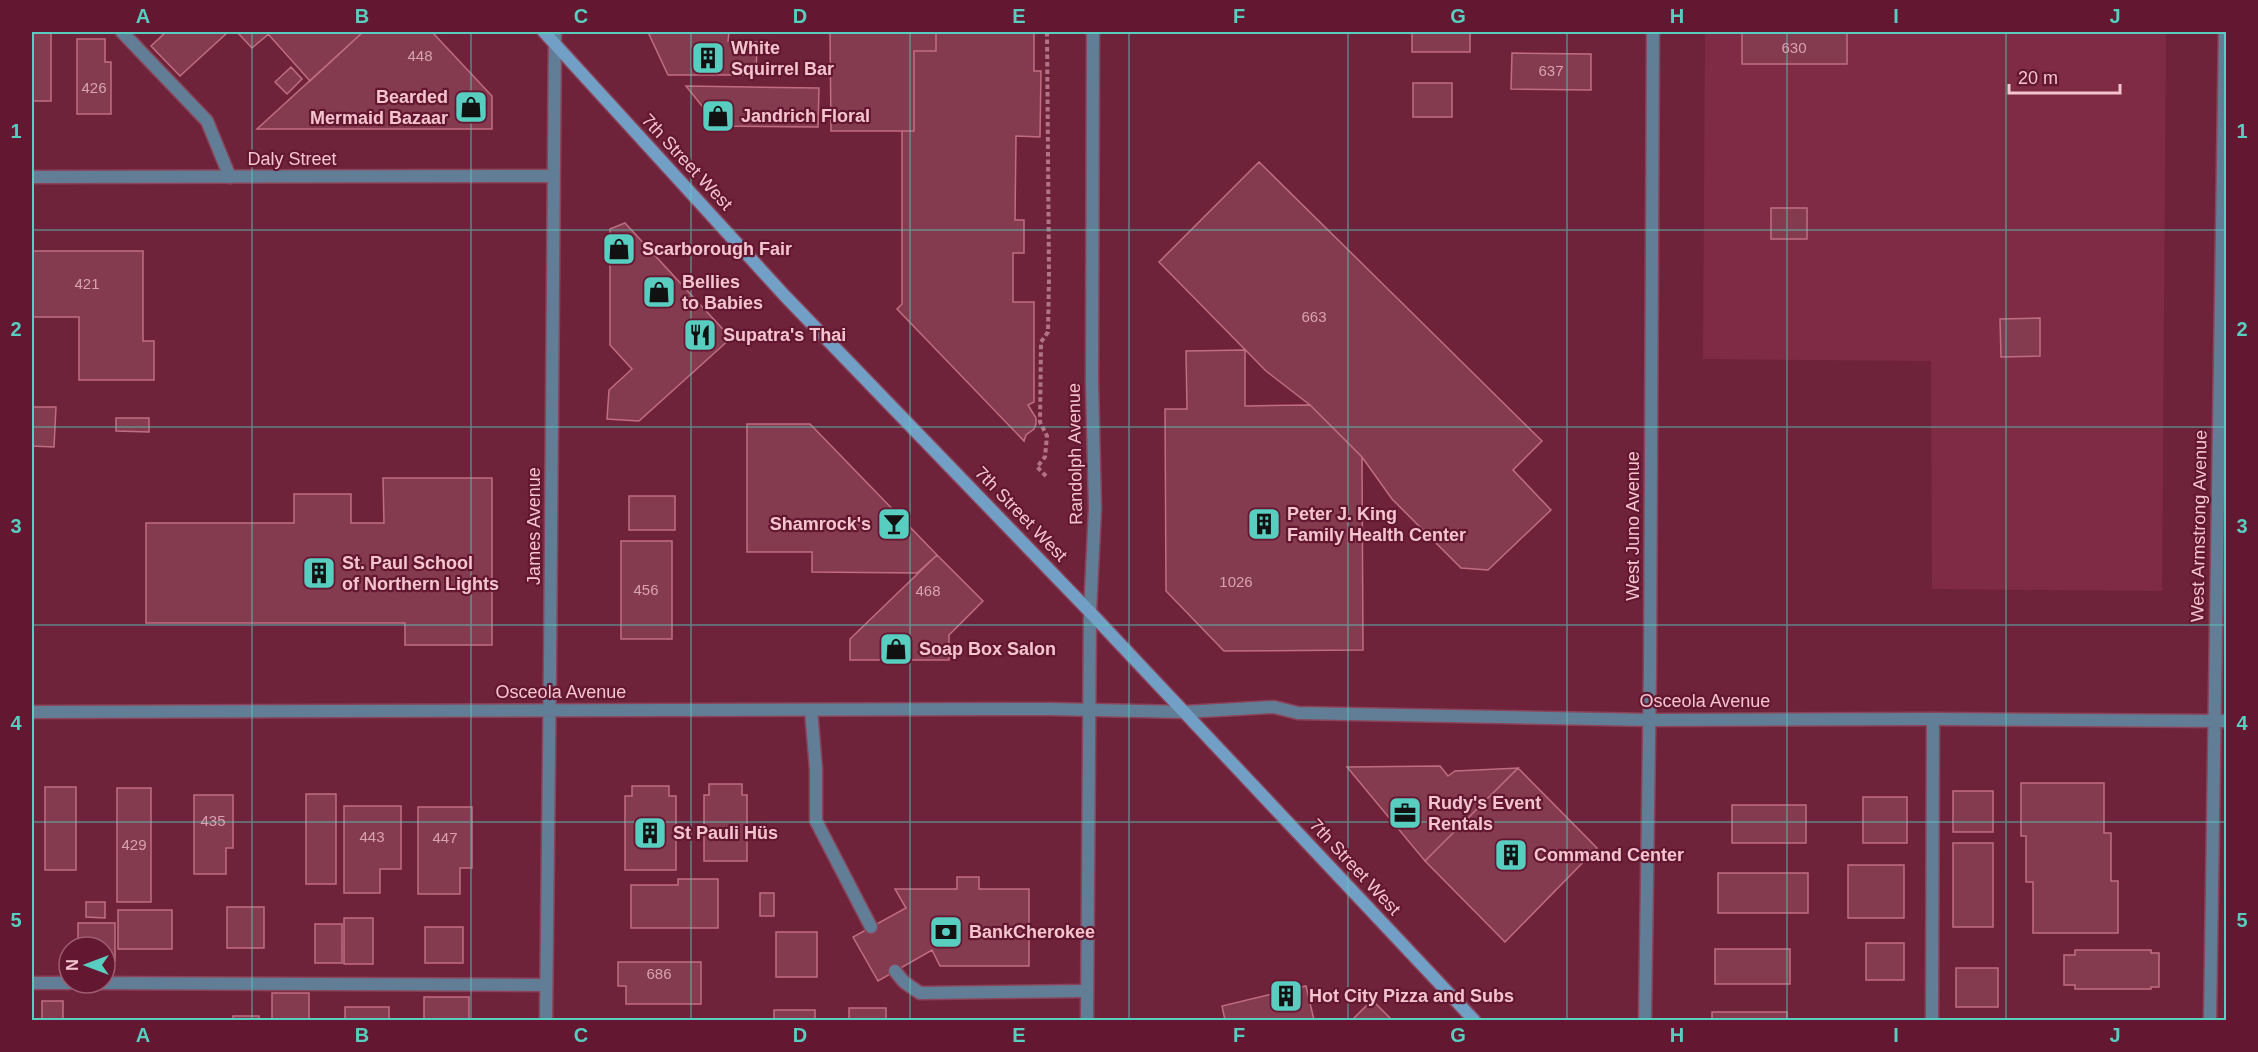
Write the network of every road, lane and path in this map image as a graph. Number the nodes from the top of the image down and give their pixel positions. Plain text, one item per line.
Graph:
1 (122, 32) edge
2 (544, 32) edge
3 (555, 32) edge
4 (1047, 32) edge
5 (1093, 32) edge
6 (1653, 32) edge
7 (2225, 32) edge
8 (555, 46) junction
9 (554, 176) junction
10 (32, 177) edge
11 (230, 177) junction
12 (1046, 476) dead end
13 (1090, 612) junction
14 (550, 710) junction
15 (811, 710) junction
16 (1090, 711) junction
17 (32, 712) edge
18 (1184, 712) junction
19 (1933, 718) junction
20 (1650, 720) junction
21 (2220, 721) edge
22 (871, 927) dead end
23 (896, 971) dead end
24 (32, 983) edge
25 (57, 983) edge
26 (117, 983) edge
27 (546, 985) junction
28 (1087, 991) junction
29 (546, 1020) edge
30 (1087, 1020) edge
31 (1474, 1020) edge
32 (1645, 1020) edge
33 (1932, 1020) edge
34 (2210, 1020) edge

1 - 11 street
2 - 8 main road, 7th Street West
3 - 8 street, James Avenue
4 - 12 path
5 - 13 street, Randolph Avenue
6 - 20 street, West Juno Avenue
7 - 21 street, West Armstrong Avenue
8 - 9 street, James Avenue
8 - 13 main road, 7th Street West
9 - 11 street, Daly Street
9 - 14 street, James Avenue
10 - 11 street, Daly Street
13 - 16 street, Randolph Avenue
13 - 18 main road, 7th Street West
14 - 15 street, Osceola Avenue
14 - 17 street, Osceola Avenue
14 - 27 street, James Avenue
15 - 16 street, Osceola Avenue
15 - 22 street
16 - 18 street, Osceola Avenue
16 - 28 street, Randolph Avenue
18 - 20 street, Osceola Avenue
18 - 31 main road, 7th Street West
19 - 20 street, Osceola Avenue
19 - 21 street, Osceola Avenue
19 - 33 street
20 - 32 street, West Juno Avenue
21 - 34 street, West Armstrong Avenue
23 - 28 street
24 - 25 street
26 - 27 street
27 - 29 street, James Avenue
28 - 30 street, Randolph Avenue

